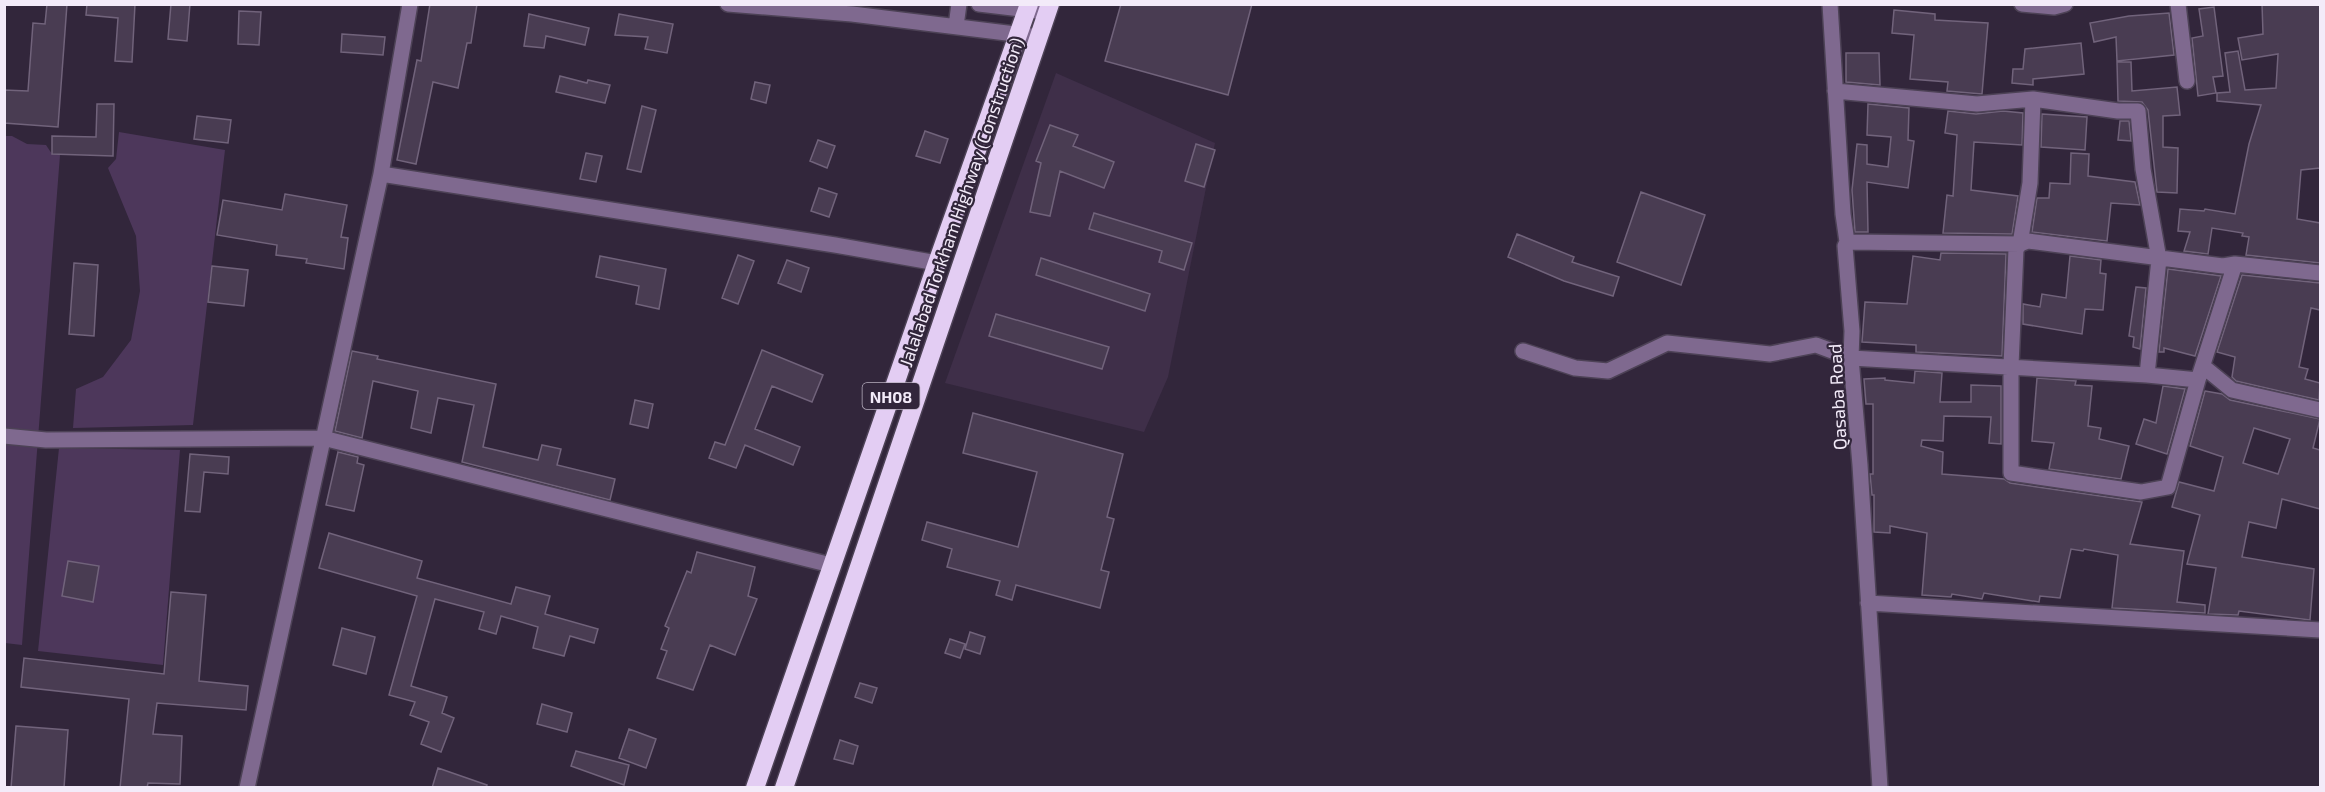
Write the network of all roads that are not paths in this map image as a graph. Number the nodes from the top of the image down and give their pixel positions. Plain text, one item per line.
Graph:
1 (410, 4) edge
2 (728, 4) edge
3 (959, 4) edge
4 (979, 4) edge
5 (1830, 4) edge
6 (2022, 4) edge
7 (2065, 4) edge
8 (2178, 4) edge
9 (1028, 7) edge
10 (1048, 8) edge
11 (956, 26) junction
12 (1019, 34) junction
13 (1039, 37) junction
14 (2187, 81) dead end
15 (1835, 91) junction
16 (2033, 99) junction
17 (381, 174) junction
18 (1847, 242) junction
19 (2020, 244) junction
20 (2158, 259) junction
21 (937, 263) junction
22 (2235, 264) junction
23 (2320, 273) edge
24 (1523, 351) dead end
25 (1851, 358) junction
26 (2011, 366) junction
27 (2201, 374) junction
28 (2147, 375) junction
29 (2320, 410) edge
30 (4, 436) edge
31 (323, 438) junction
32 (831, 565) junction
33 (1868, 603) junction
34 (2320, 630) edge
35 (782, 709) junction
36 (807, 719) junction
37 (247, 788) edge
38 (754, 788) edge
39 (784, 788) edge
40 (1880, 788) edge

1 - 17 street
2 - 11 street
3 - 11 street
4 - 9 street
5 - 15 street, Qasaba Road
6 - 7 street
8 - 14 street
9 - 10 street
9 - 12 highway, NH08
10 - 13 highway, Jalalabad Torkham Highway (Construction) / NH08
11 - 12 street
12 - 13 street
12 - 21 highway, NH08
13 - 36 highway, Jalalabad Torkham Highway (Construction) / NH08
15 - 16 street
15 - 18 street, Qasaba Road
16 - 19 street
16 - 20 street
17 - 21 street
17 - 31 street
18 - 19 street
18 - 25 street, Qasaba Road
19 - 20 street
19 - 26 street
20 - 22 street
20 - 28 street
21 - 32 highway, NH08
22 - 23 street
22 - 27 street
24 - 25 street
25 - 26 street
25 - 33 street, Qasaba Road
26 - 27 street
26 - 28 street
27 - 28 street
27 - 29 street
30 - 31 street
31 - 32 street
31 - 37 street
32 - 35 highway, NH08
33 - 34 street
33 - 40 street, Qasaba Road
35 - 36 highway
35 - 38 highway, NH08
36 - 39 highway, Jalalabad Torkham Highway (Construction) / NH08

